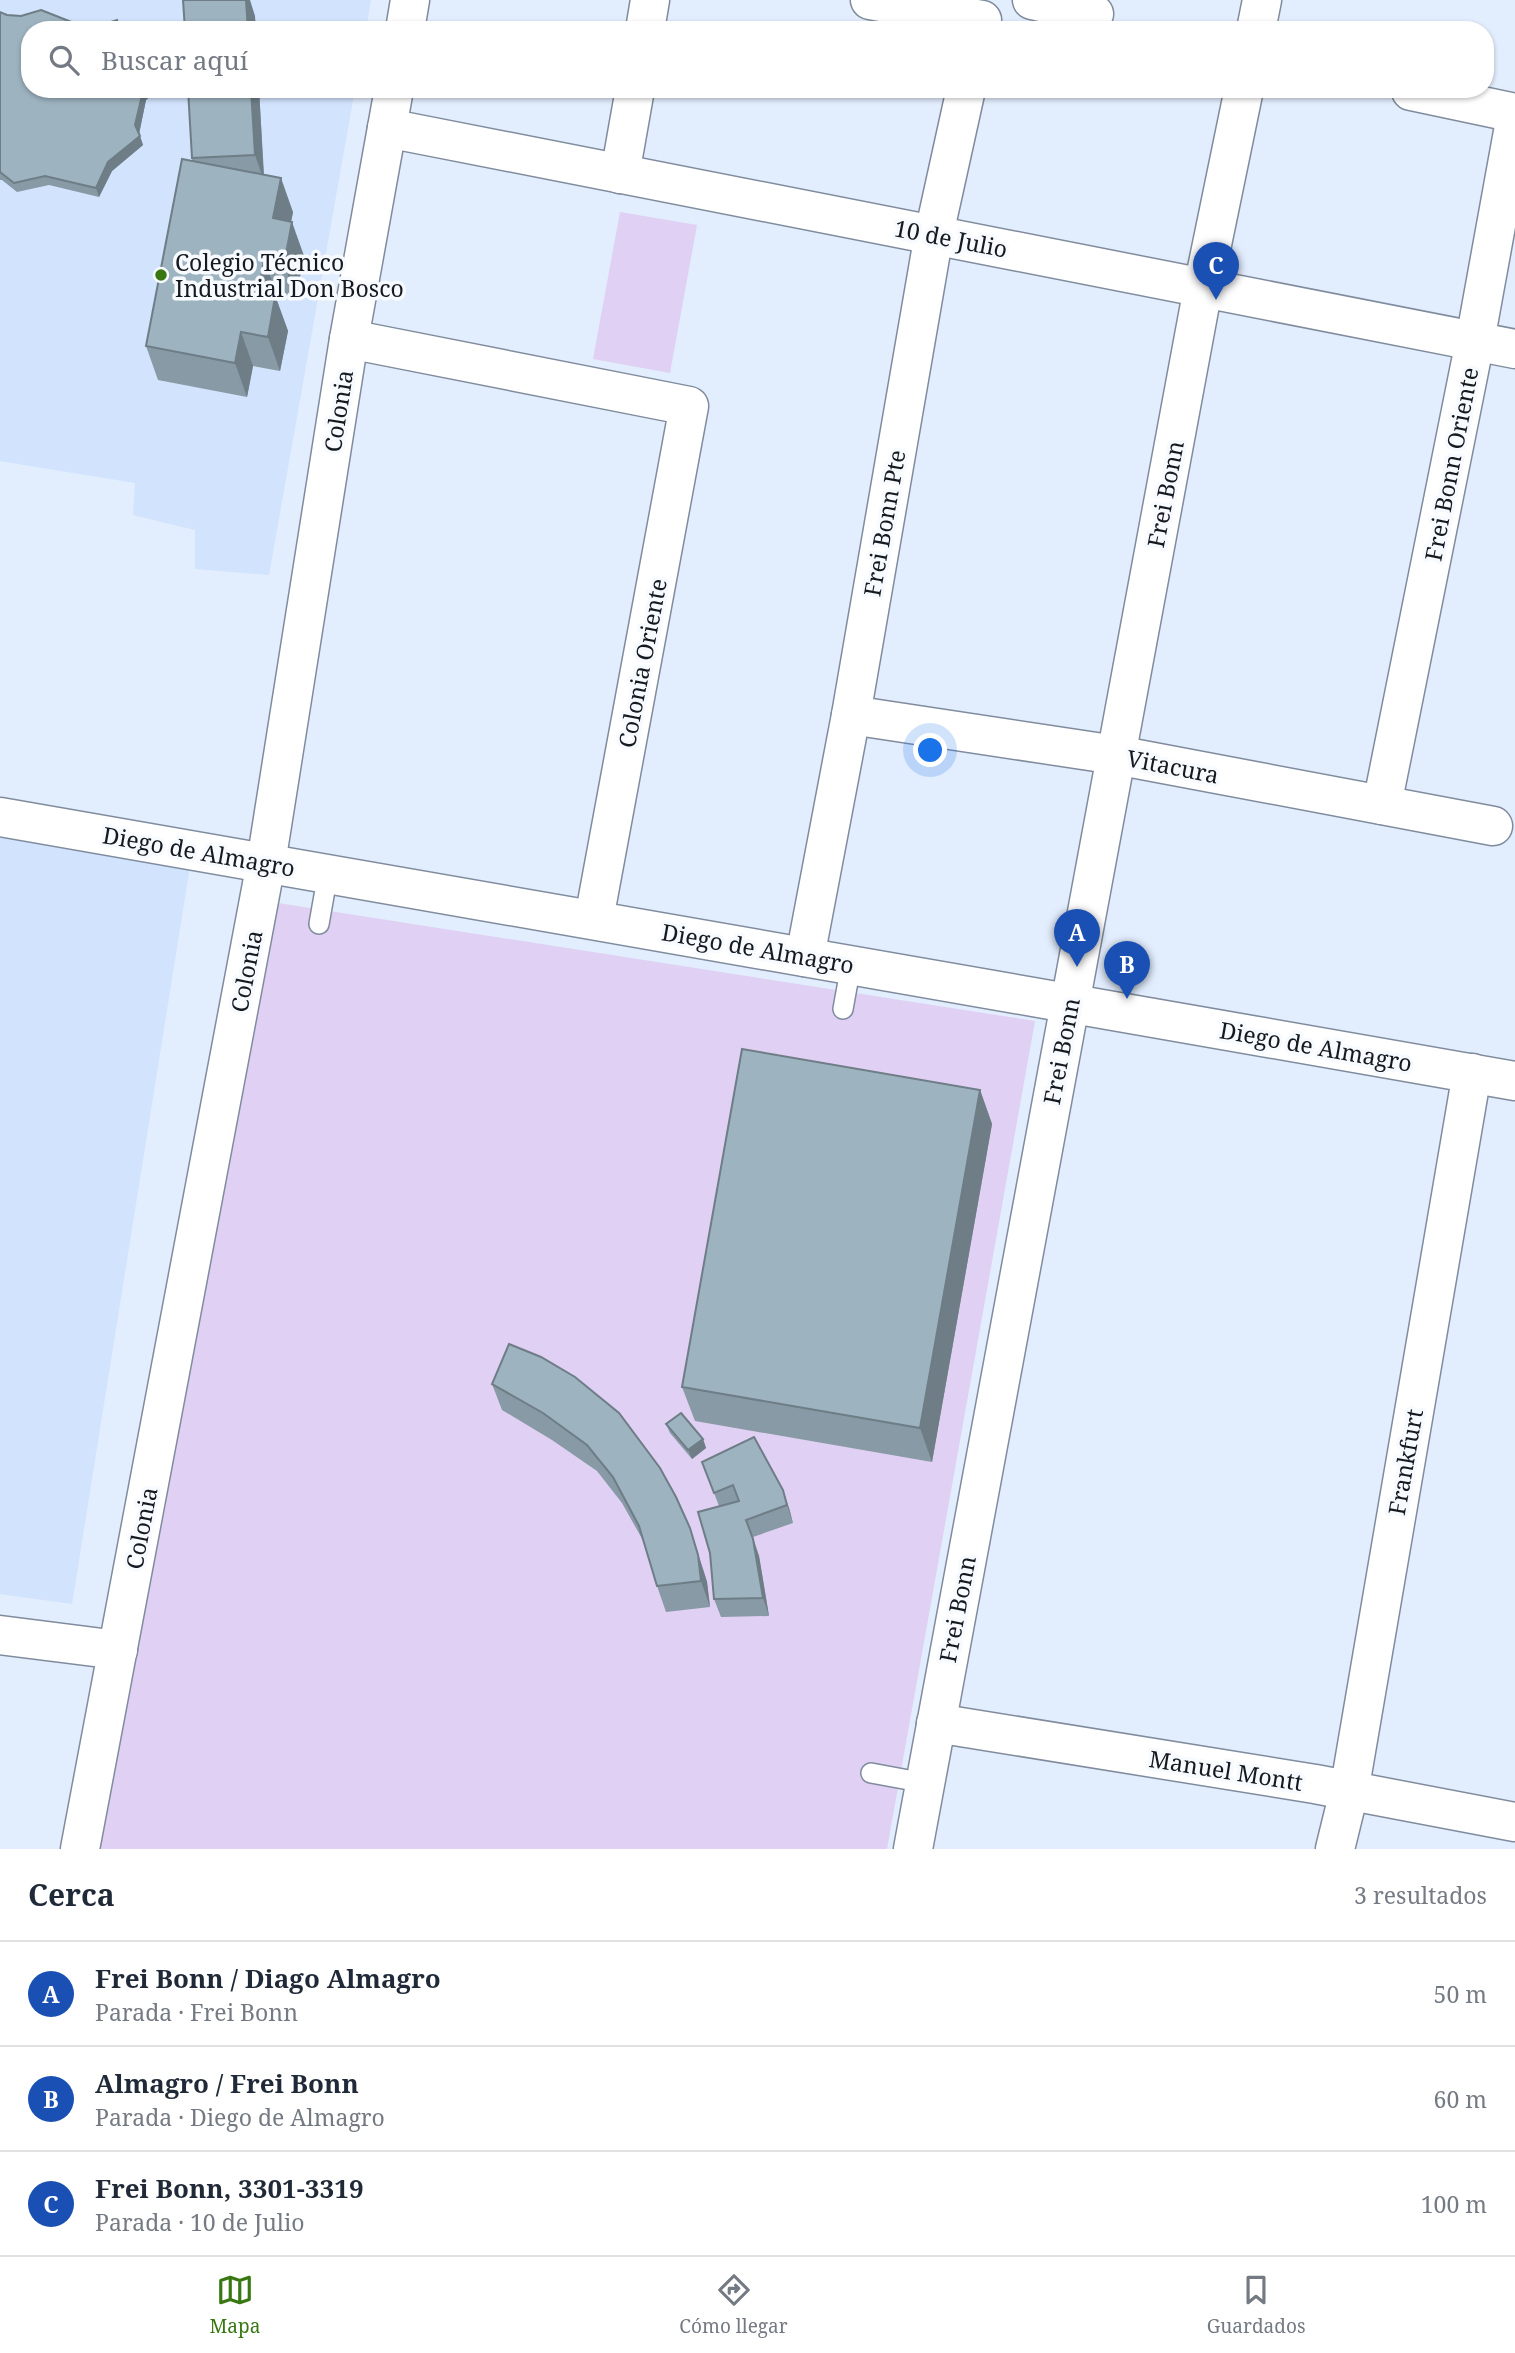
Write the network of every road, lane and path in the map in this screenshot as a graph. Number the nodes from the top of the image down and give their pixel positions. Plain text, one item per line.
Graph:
1 (411, 0) edge
2 (650, 0) edge
3 (870, 0) edge
4 (1032, 0) edge
5 (1262, 0) edge
6 (1094, 14) dead end
7 (982, 17) edge
8 (407, 21) edge
9 (646, 21) edge
10 (1258, 21) edge
11 (392, 98) edge
12 (633, 98) edge
13 (964, 98) edge
14 (1242, 98) edge
15 (1434, 98) edge
16 (1515, 122) edge
17 (387, 128) junction
18 (620, 174) junction
19 (934, 234) junction
20 (1203, 288) junction
21 (349, 340) junction
22 (1475, 341) junction
23 (1515, 349) edge
24 (851, 715) junction
25 (1116, 755) junction
26 (1382, 805) junction
27 (0, 817) edge
28 (1493, 827) dead end
29 (266, 863) junction
30 (328, 873) junction
31 (594, 919) junction
32 (319, 924) dead end
33 (805, 957) junction
34 (851, 965) junction
35 (1070, 1003) junction
36 (843, 1009) dead end
37 (1472, 1073) junction
38 (1515, 1081) edge
39 (0, 1634) edge
40 (118, 1650) junction
41 (936, 1723) junction
42 (871, 1773) dead end
43 (925, 1783) junction
44 (1349, 1792) junction
45 (1515, 1822) edge
46 (80, 1849) edge
47 (912, 1849) edge
48 (1335, 1849) edge

1 - 8 street
2 - 9 street
3 - 7 street
4 - 6 street
5 - 10 street
11 - 17 street, Colonia
12 - 18 street
13 - 19 street, Frei Bonn Pte
14 - 20 street, Frei Bonn
15 - 16 street
16 - 22 street, Frei Bonn Oriente
17 - 18 street, 10 de Julio
17 - 21 street, Colonia
18 - 19 street, 10 de Julio
19 - 20 street, 10 de Julio
19 - 24 street, Frei Bonn Pte
20 - 22 street, 10 de Julio
20 - 25 street, Frei Bonn
21 - 29 street, Colonia
21 - 31 street, Colonia Oriente
22 - 23 street, 10 de Julio
22 - 26 street, Frei Bonn Oriente
24 - 25 street, Vitacura
24 - 33 street, Frei Bonn Pte
25 - 26 street, Vitacura
25 - 35 street, Frei Bonn
26 - 28 street, Vitacura
27 - 29 street, Diego de Almagro
29 - 30 street, Diego de Almagro
29 - 40 street, Colonia
30 - 31 street, Diego de Almagro
30 - 32 lane
31 - 33 street, Diego de Almagro
33 - 34 street, Diego de Almagro
34 - 35 street, Diego de Almagro
34 - 36 lane
35 - 37 street, Diego de Almagro
35 - 41 street, Frei Bonn
37 - 38 street, Diego de Almagro
37 - 44 street, Frankfurt
39 - 40 street
40 - 46 street, Colonia
41 - 43 street, Frei Bonn
41 - 44 street, Manuel Montt
42 - 43 lane
43 - 47 street, Frei Bonn
44 - 45 street, Manuel Montt
44 - 48 street, Frankfurt

